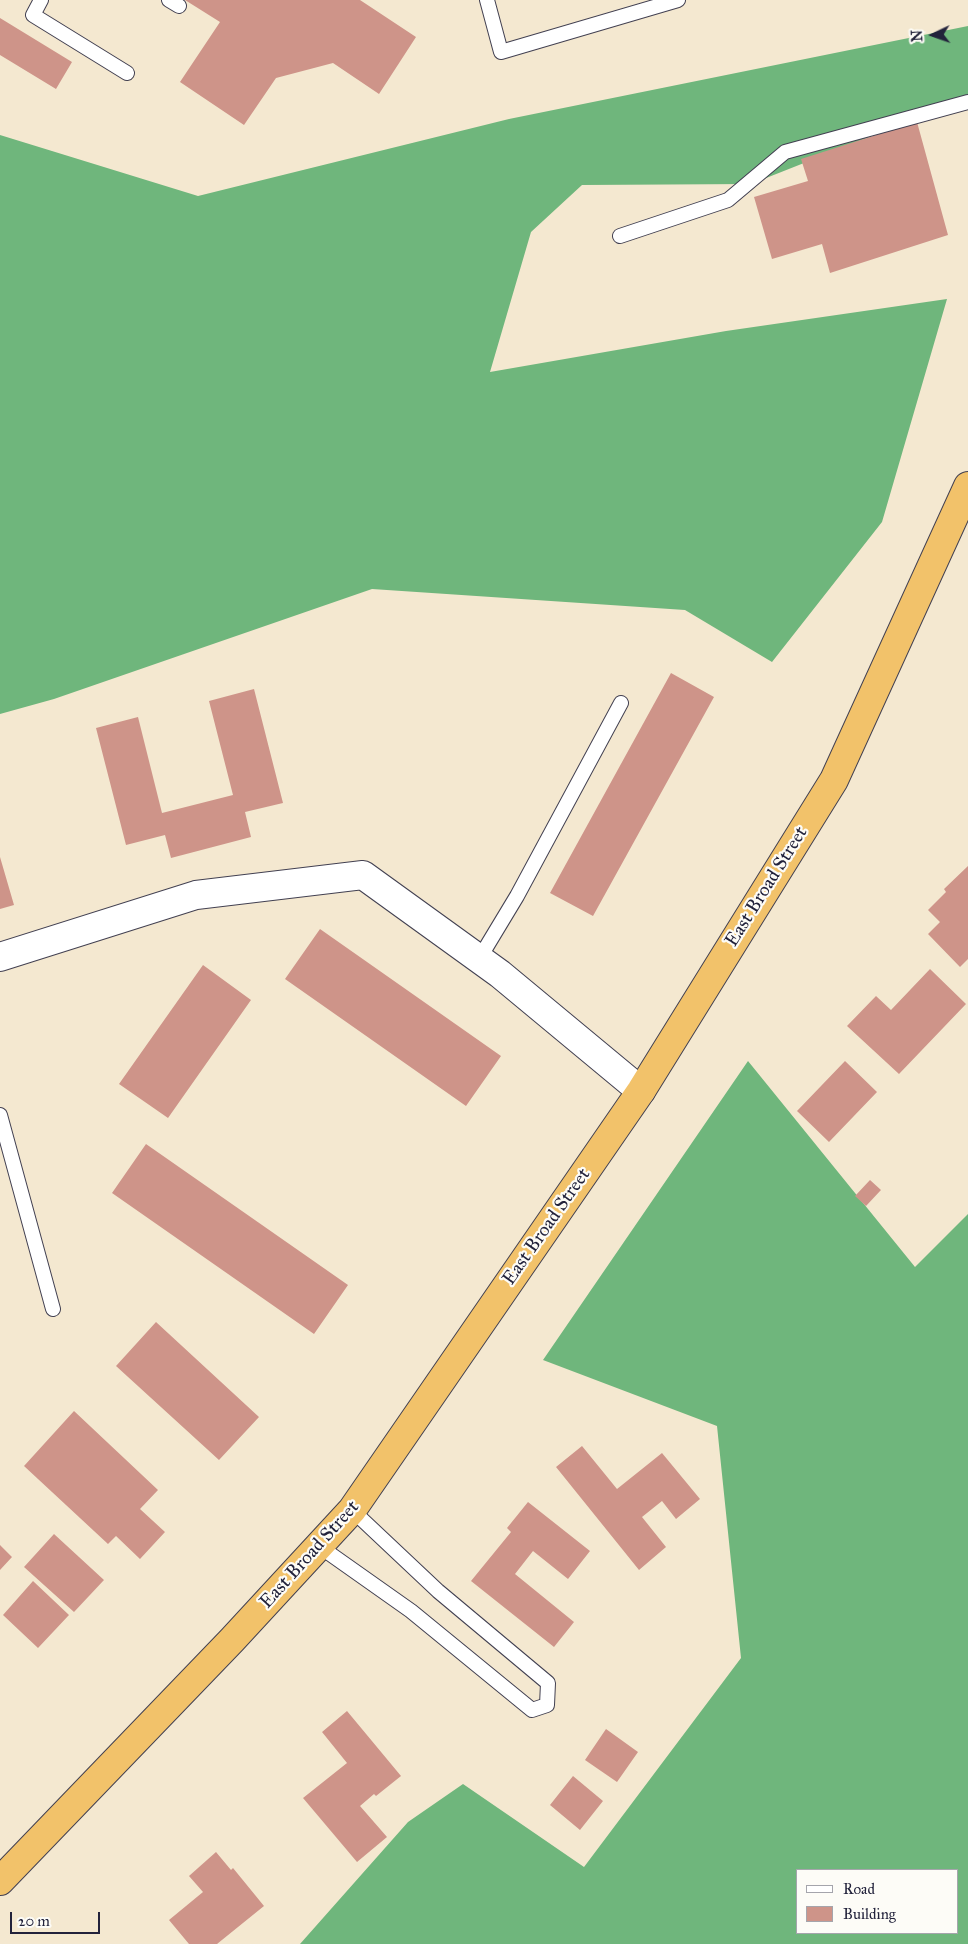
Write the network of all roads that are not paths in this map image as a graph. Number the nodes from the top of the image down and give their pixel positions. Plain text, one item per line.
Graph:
1 (41, 0) edge
2 (486, 0) edge
3 (678, 0) edge
4 (127, 73) dead end
5 (968, 102) edge
6 (620, 236) dead end
7 (968, 486) edge
8 (621, 703) dead end
9 (0, 957) edge
10 (479, 959) junction
11 (641, 1091) junction
12 (0, 1115) edge
13 (53, 1309) dead end
14 (352, 1510) junction
15 (319, 1546) junction
16 (0, 1880) edge

1 - 4 lane
2 - 3 lane
5 - 6 lane
7 - 11 highway, East Broad Street
8 - 10 lane
9 - 10 street
10 - 11 street
11 - 14 highway, East Broad Street
12 - 13 lane
14 - 15 highway, East Broad Street
14 - 15 lane
15 - 16 highway, East Broad Street

